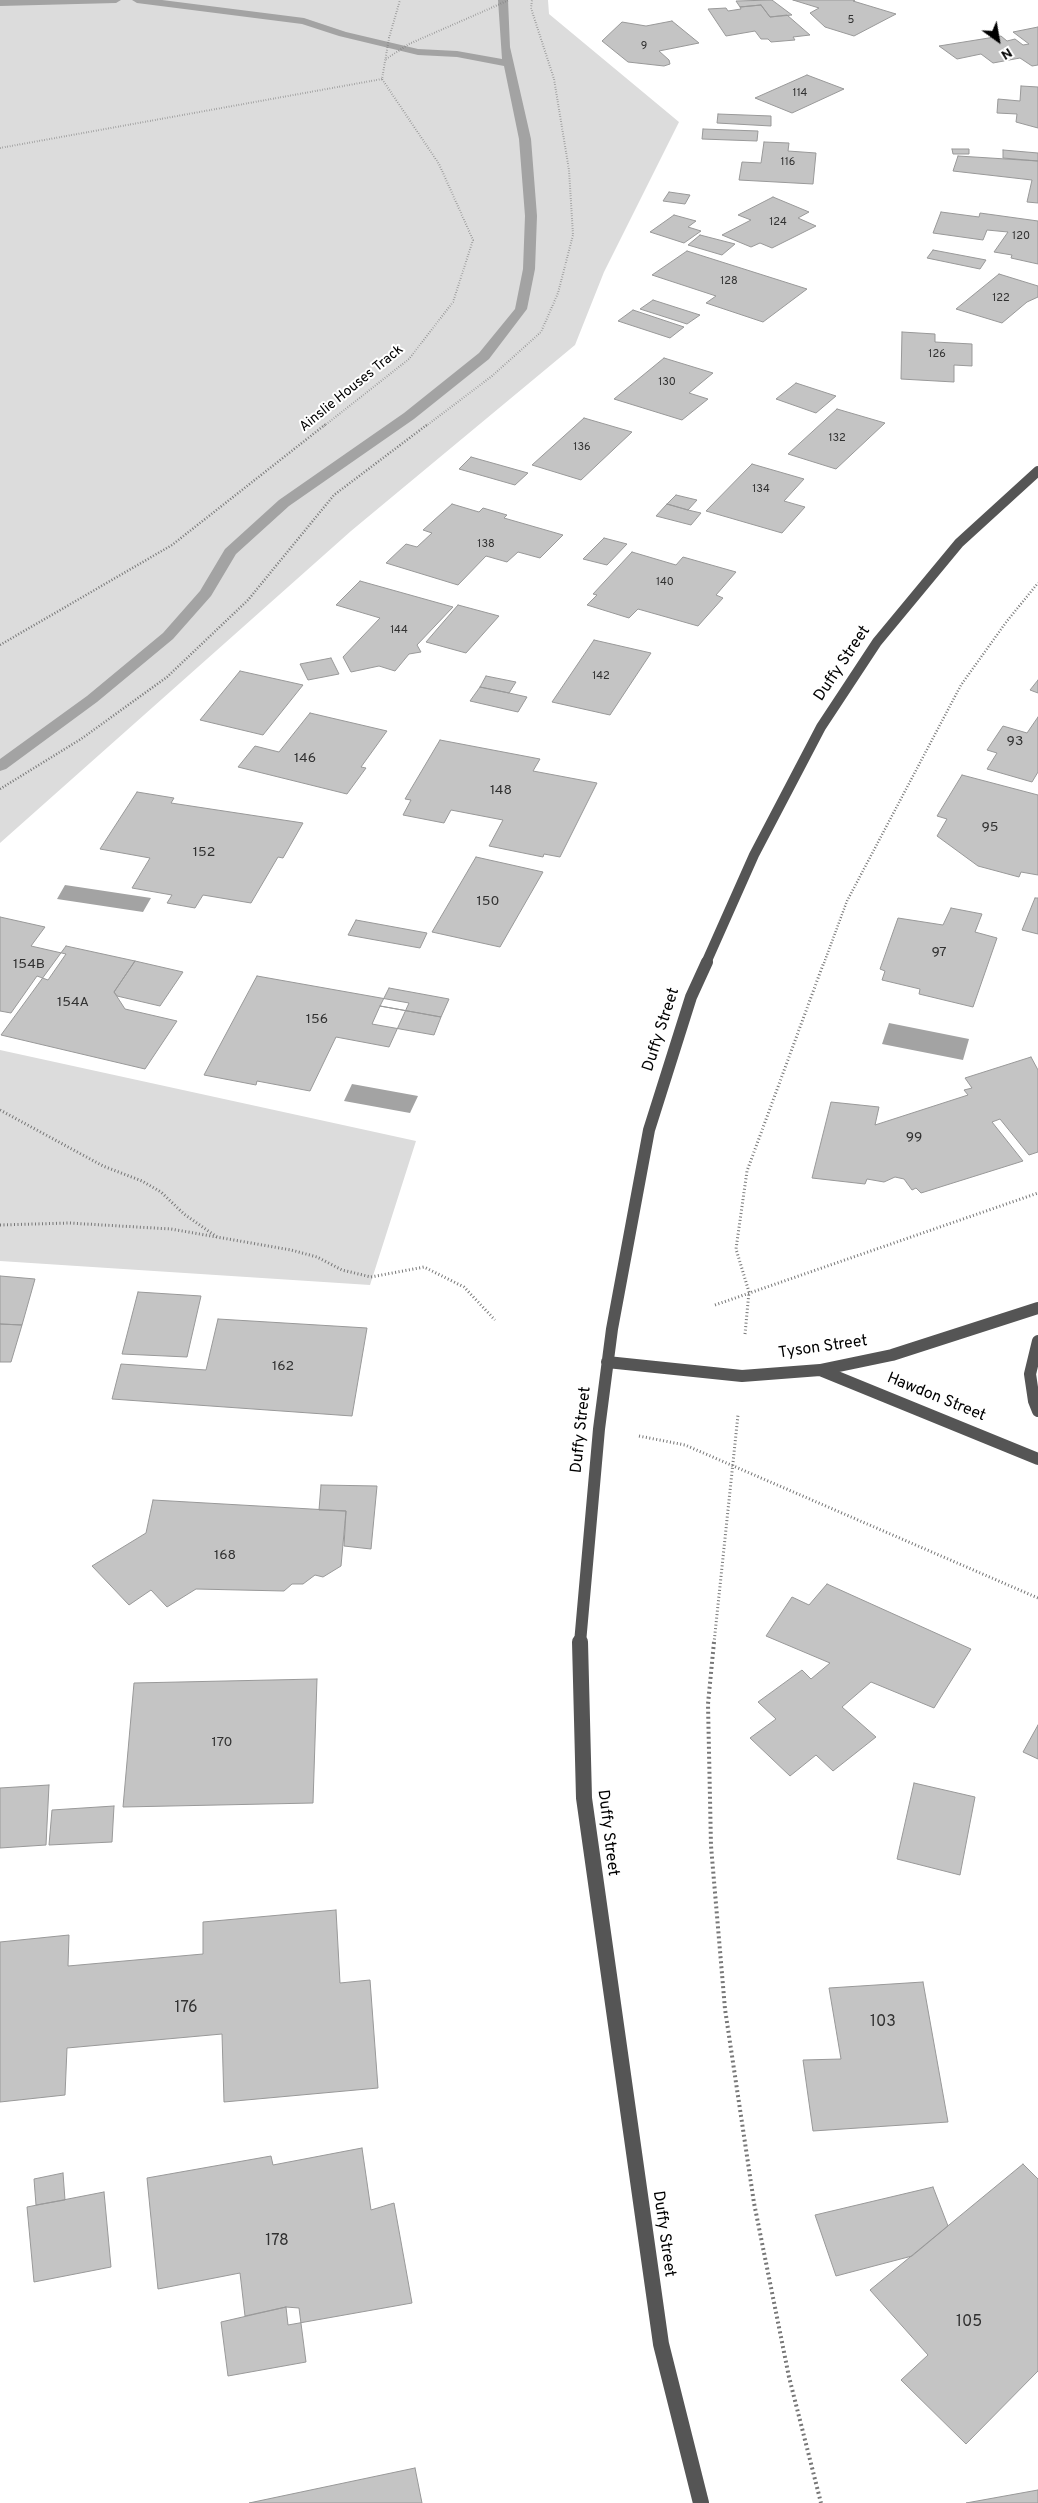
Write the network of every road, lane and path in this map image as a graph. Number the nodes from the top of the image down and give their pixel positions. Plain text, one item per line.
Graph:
1 (400, 0) edge
2 (509, 0) edge
3 (532, 0) edge
4 (386, 60) junction
5 (382, 79) junction
6 (0, 148) edge
7 (1038, 471) edge
8 (1038, 583) edge
9 (0, 644) edge
10 (0, 789) edge
11 (0, 1110) edge
12 (1038, 1193) edge
13 (0, 1225) edge
14 (220, 1238) junction
15 (749, 1292) junction
16 (715, 1304) dead end
17 (1038, 1308) edge
18 (495, 1320) dead end
19 (1038, 1341) edge
20 (607, 1362) junction
21 (820, 1370) junction
22 (1038, 1411) edge
23 (599, 1429) junction
24 (1038, 1459) edge
25 (733, 1467) junction
26 (1038, 1598) edge
27 (701, 2503) edge
28 (821, 2503) edge

1 - 4 path
2 - 4 path
3 - 10 path
4 - 5 path
5 - 6 path
5 - 9 path, Ainslie Houses Track
7 - 20 street, Duffy Street
8 - 15 path
11 - 14 path
12 - 15 path
13 - 14 path
14 - 18 path
15 - 16 path
17 - 21 street, Tyson Street
19 - 22 street
20 - 21 street, Tyson Street
20 - 23 street, Duffy Street
21 - 24 street, Hawdon Street
23 - 25 path
23 - 27 street, Duffy Street
25 - 26 path
25 - 28 path

